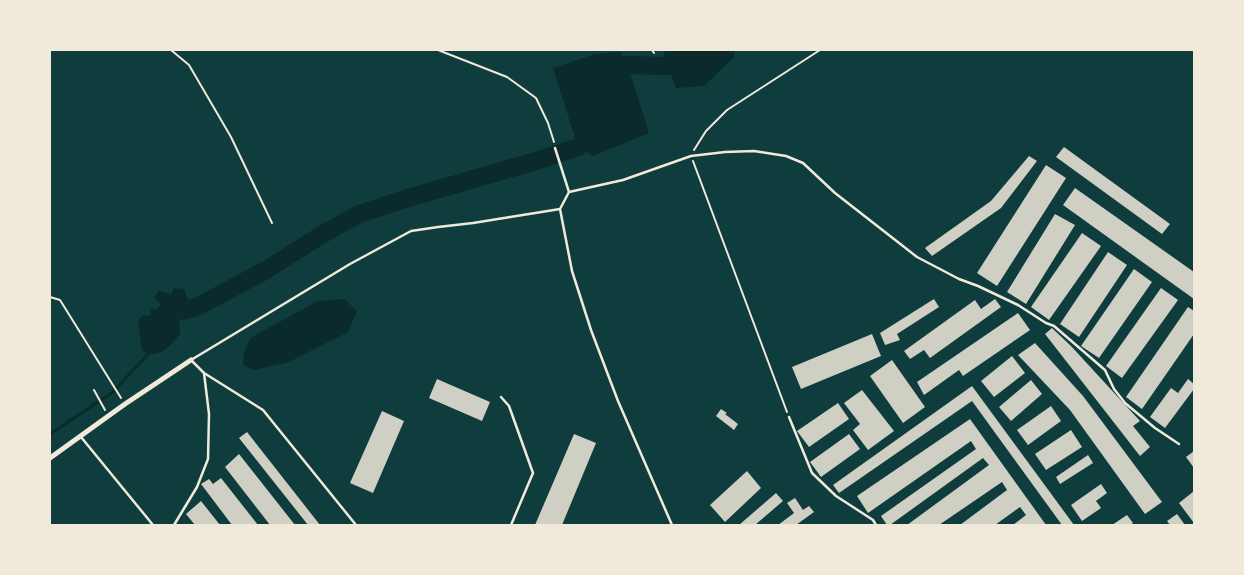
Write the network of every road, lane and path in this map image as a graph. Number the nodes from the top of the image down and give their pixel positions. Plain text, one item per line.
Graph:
1 (171, 50) edge
2 (438, 50) edge
3 (652, 50) edge
4 (820, 50) edge
5 (654, 54) dead end
6 (556, 148) joint
7 (691, 156) junction
8 (569, 192) junction
9 (560, 210) junction
10 (272, 223) dead end
11 (50, 297) edge
12 (191, 360) junction
13 (204, 373) junction
14 (94, 390) dead end
15 (118, 392) dead end
16 (501, 397) dead end
17 (101, 405) dead end
18 (789, 417) joint
19 (81, 436) junction
20 (1179, 444) dead end
21 (50, 458) edge
22 (153, 525) edge
23 (174, 525) edge
24 (356, 525) edge
25 (511, 525) edge
26 (672, 525) edge
27 (876, 525) edge

1 - 10 path
2 - 6 path
3 - 5 path
4 - 7 path
6 - 8 lane
7 - 8 lane
7 - 18 path
7 - 20 lane
8 - 9 lane
9 - 12 lane
9 - 26 lane
11 - 15 path
12 - 13 lane
12 - 19 street
13 - 23 lane
13 - 24 lane
14 - 17 path
16 - 25 lane
18 - 27 lane
19 - 21 street
19 - 22 lane

